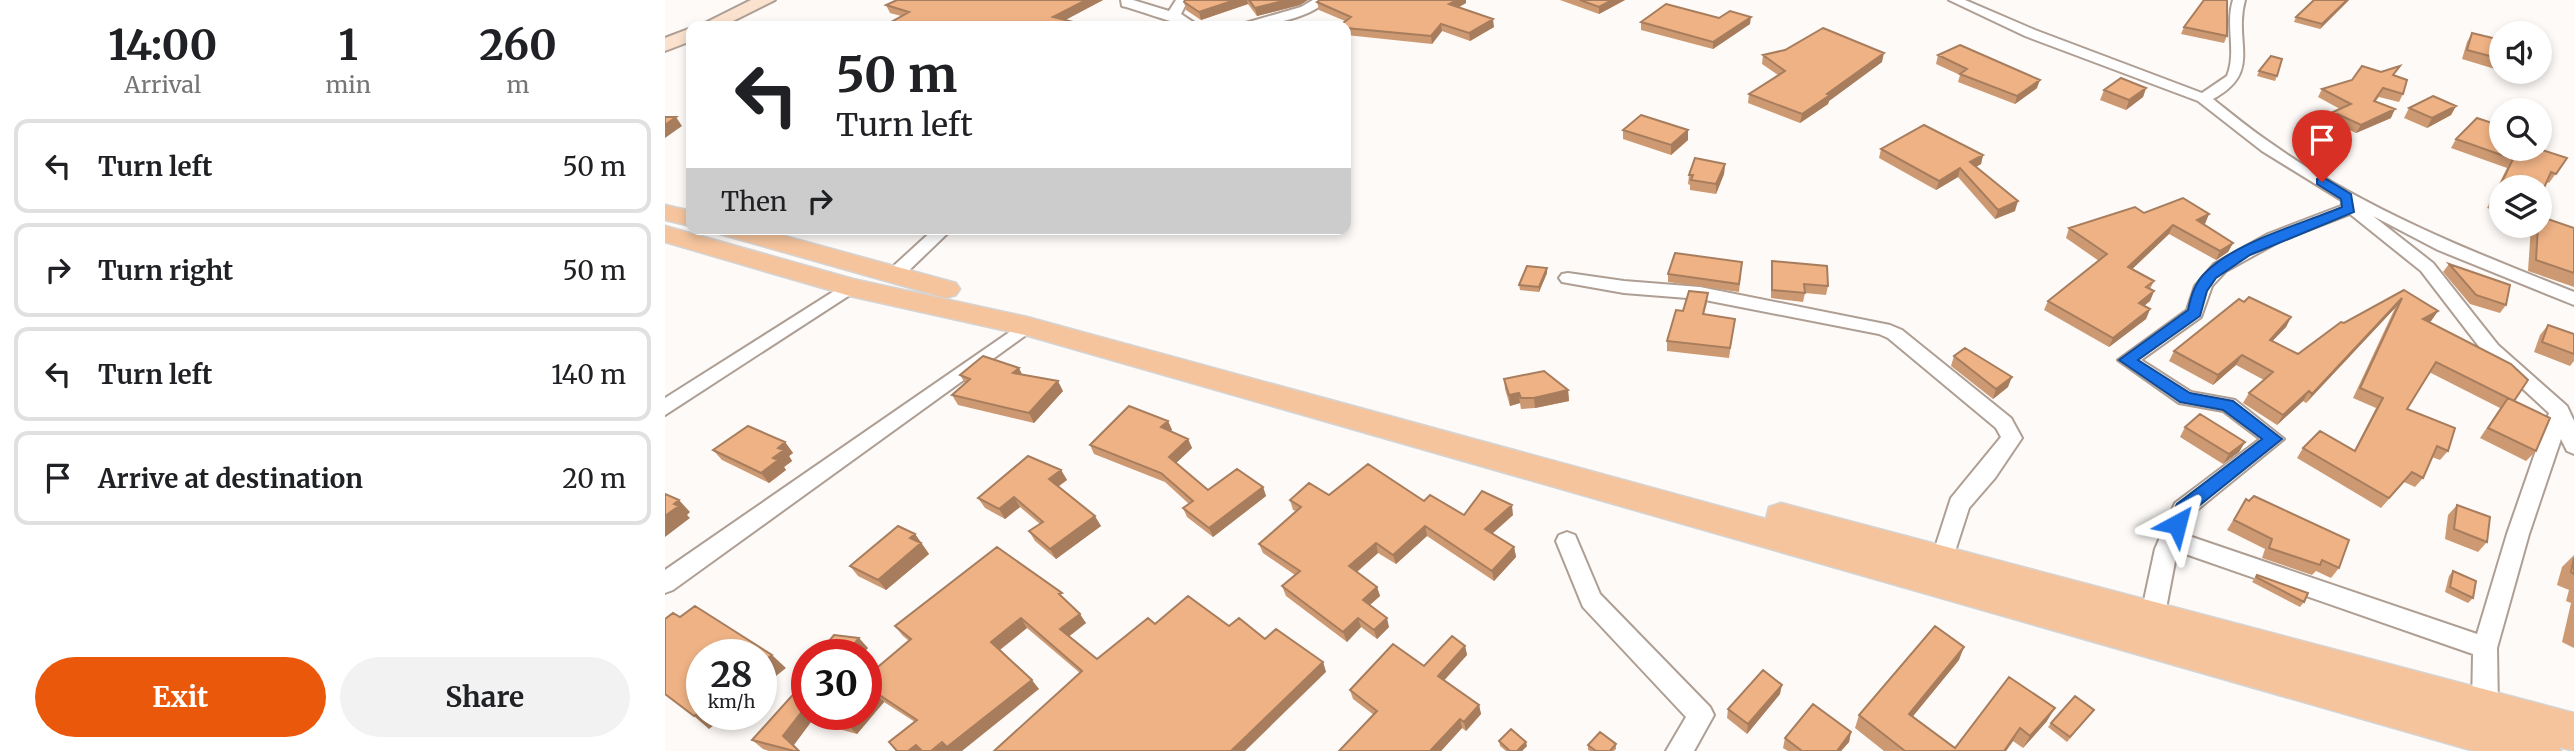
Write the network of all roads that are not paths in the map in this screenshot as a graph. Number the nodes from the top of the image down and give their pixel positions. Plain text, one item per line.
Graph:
1 (766, 0) edge
2 (1127, 0) edge
3 (1182, 0) edge
4 (1322, 0) edge
5 (1955, 0) edge
6 (2239, 0) edge
7 (1175, 16) junction
8 (719, 21) edge
9 (1184, 21) edge
10 (1261, 21) edge
11 (686, 36) edge
12 (665, 46) edge
13 (2203, 98) junction
14 (2348, 203) junction
15 (665, 212) edge
16 (686, 218) edge
17 (665, 234) edge
18 (751, 235) edge
19 (937, 235) edge
20 (894, 275) junction
21 (1568, 278) dead end
22 (850, 287) junction
23 (2574, 299) edge
24 (1027, 326) junction
25 (665, 408) edge
26 (2560, 411) junction
27 (2574, 446) edge
28 (2170, 539) junction
29 (1567, 541) dead end
30 (1942, 560) junction
31 (665, 583) edge
32 (2152, 619) junction
33 (2485, 648) junction
34 (2469, 729) edge
35 (2574, 732) edge
36 (1679, 751) edge
37 (2541, 751) edge

1 - 8 main road
2 - 7 street
3 - 7 street
4 - 10 street
5 - 13 street
6 - 13 street
7 - 9 street
11 - 12 main road
13 - 14 street
14 - 23 street
14 - 26 street
14 - 28 street
15 - 16 main road
17 - 22 main road
18 - 20 main road
19 - 20 street
20 - 30 main road
21 - 30 street
22 - 24 main road
22 - 25 street
24 - 31 street
24 - 34 main road
26 - 27 street
26 - 33 street
28 - 32 street
28 - 33 street
29 - 36 street
30 - 32 main road
32 - 34 main road
33 - 34 street
34 - 35 main road
34 - 37 main road

